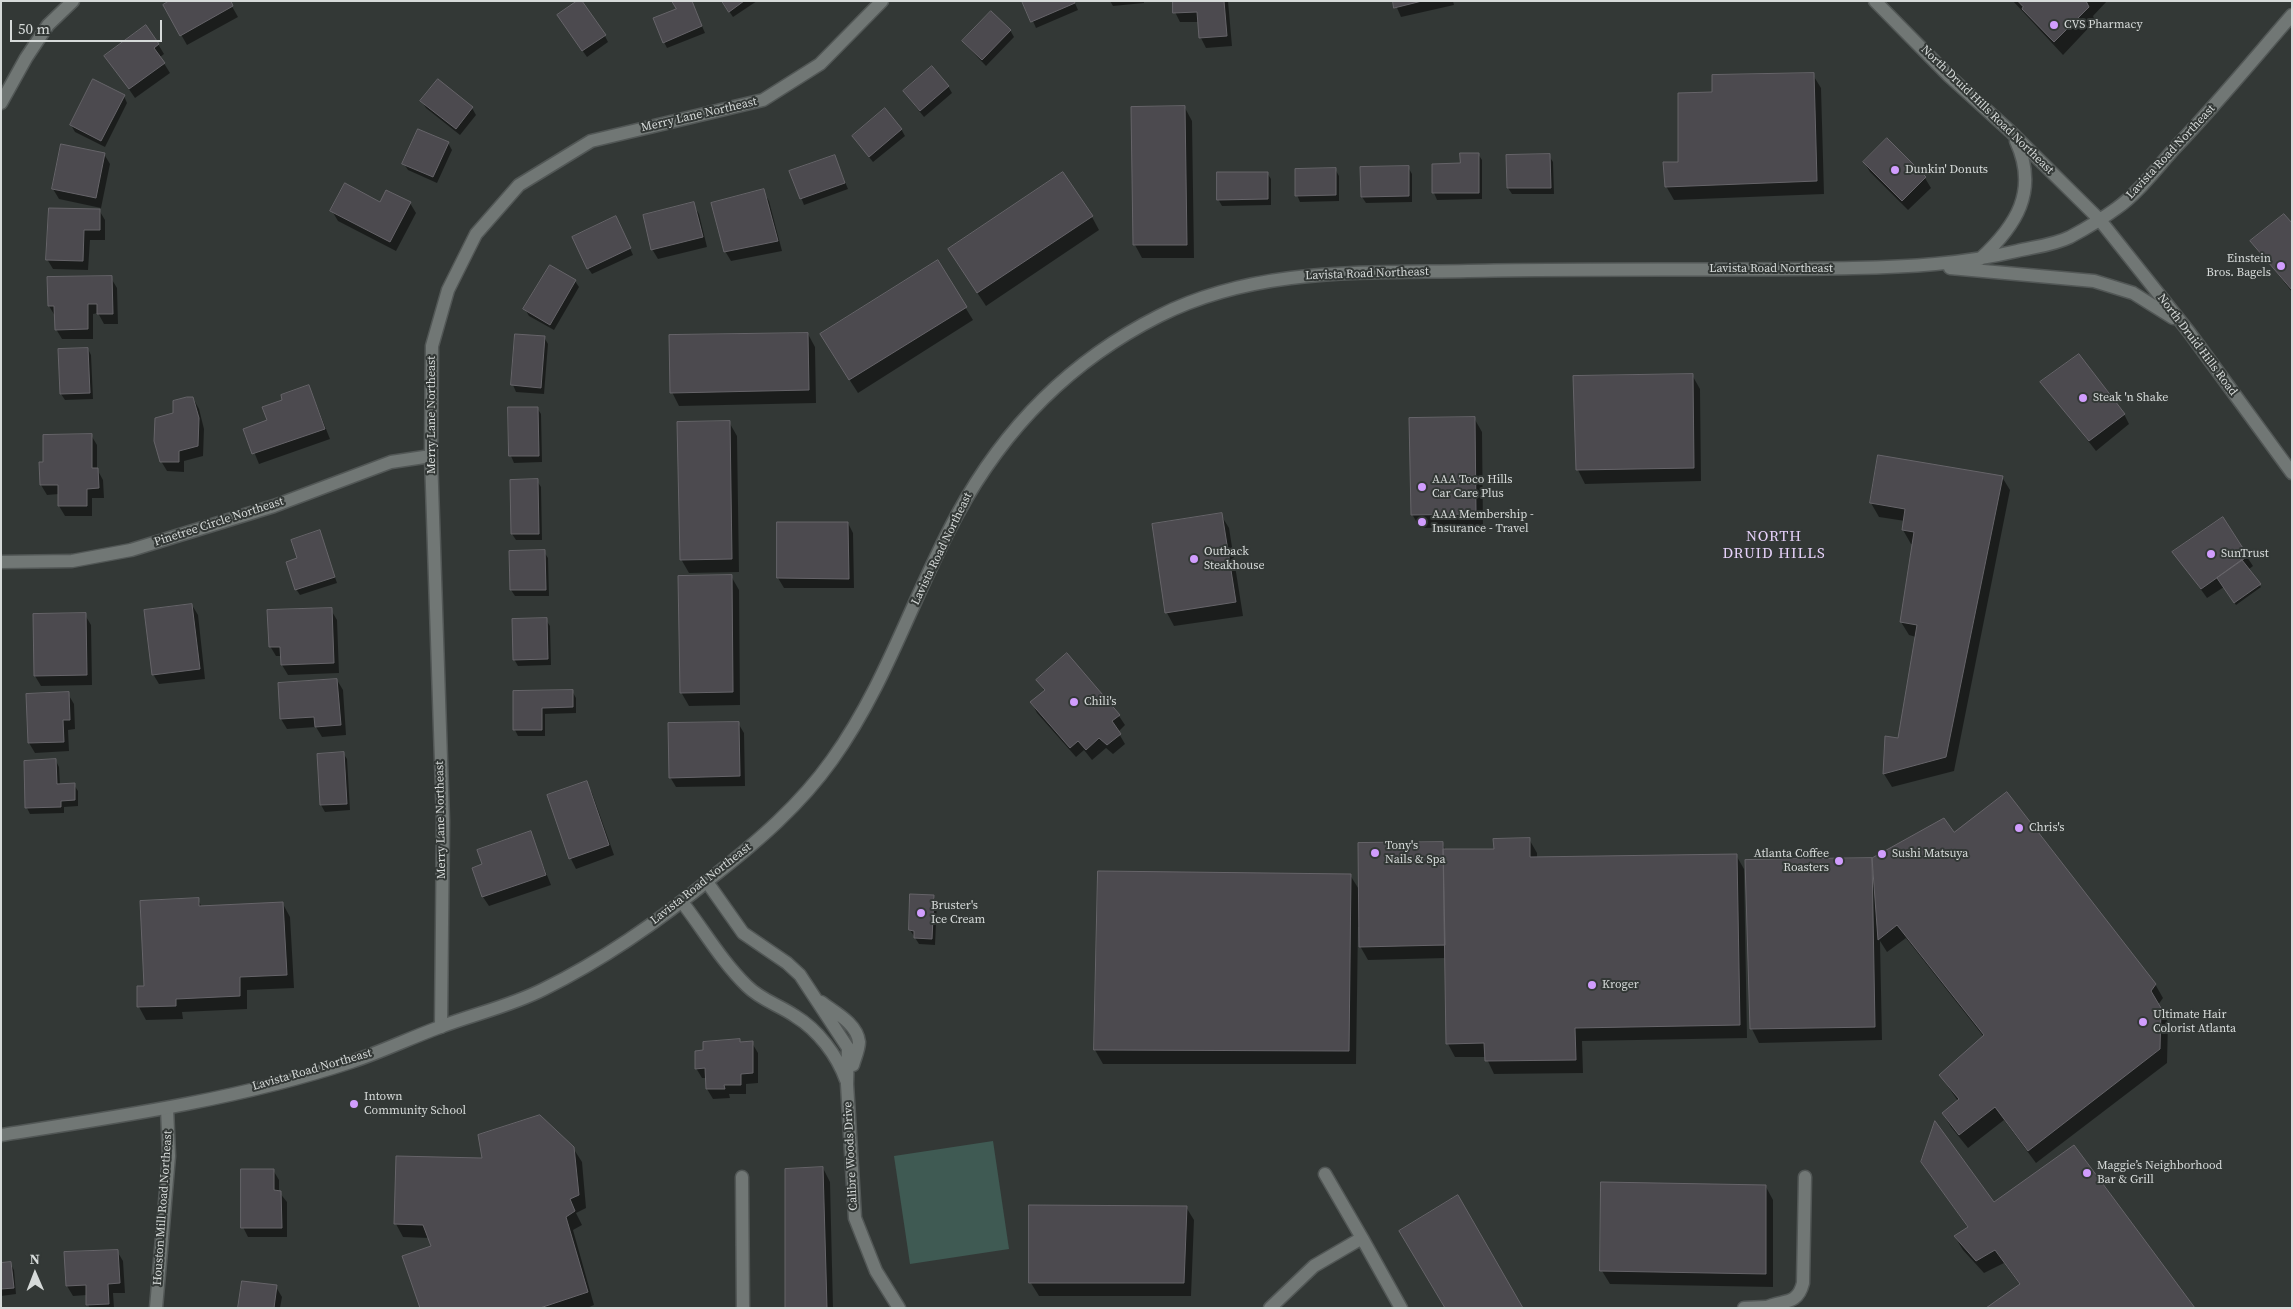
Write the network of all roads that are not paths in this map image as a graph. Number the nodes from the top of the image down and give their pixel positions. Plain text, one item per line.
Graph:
1 (73, 1) edge
2 (882, 1) edge
3 (1875, 1) edge
4 (2292, 15) edge
5 (1, 103) edge
6 (2012, 132) junction
7 (2099, 219) junction
8 (1978, 260) junction
9 (1930, 266) junction
10 (2184, 326) junction
11 (431, 456) junction
12 (2292, 473) edge
13 (1, 562) edge
14 (707, 882) junction
15 (682, 902) junction
16 (441, 1026) junction
17 (847, 1084) junction
18 (167, 1108) junction
19 (1, 1135) edge
20 (1325, 1174) dead end
21 (742, 1177) dead end
22 (1805, 1177) dead end
23 (1362, 1238) junction
24 (1765, 1307) edge
25 (156, 1308) edge
26 (743, 1308) edge
27 (899, 1308) edge
28 (1270, 1308) edge
29 (1402, 1308) edge
30 (1744, 1308) edge

1 - 5 main road
2 - 11 main road, Merry Lane Northeast
3 - 6 main road, North Druid Hills Road Northeast
4 - 7 main road, Lavista Road Northeast
6 - 7 main road, North Druid Hills Road Northeast
6 - 8 main road
7 - 8 main road, Lavista Road Northeast
7 - 10 main road, North Druid Hills Road
8 - 9 main road, Lavista Road Northeast
9 - 10 main road
9 - 14 main road, Lavista Road Northeast
10 - 12 main road, North Druid Hills Road
11 - 13 main road, Pinetree Circle Northeast
11 - 16 main road, Merry Lane Northeast
14 - 15 main road, Lavista Road Northeast
14 - 17 main road, Calibre Woods Drive
15 - 16 main road, Lavista Road Northeast
15 - 17 main road, Calibre Woods Drive
16 - 18 main road, Lavista Road Northeast
17 - 27 main road, Calibre Woods Drive
18 - 19 main road, Lavista Road Northeast
18 - 25 main road, Houston Mill Road Northeast
20 - 23 main road
21 - 26 main road
22 - 24 main road
23 - 28 main road
23 - 29 main road
24 - 30 main road

